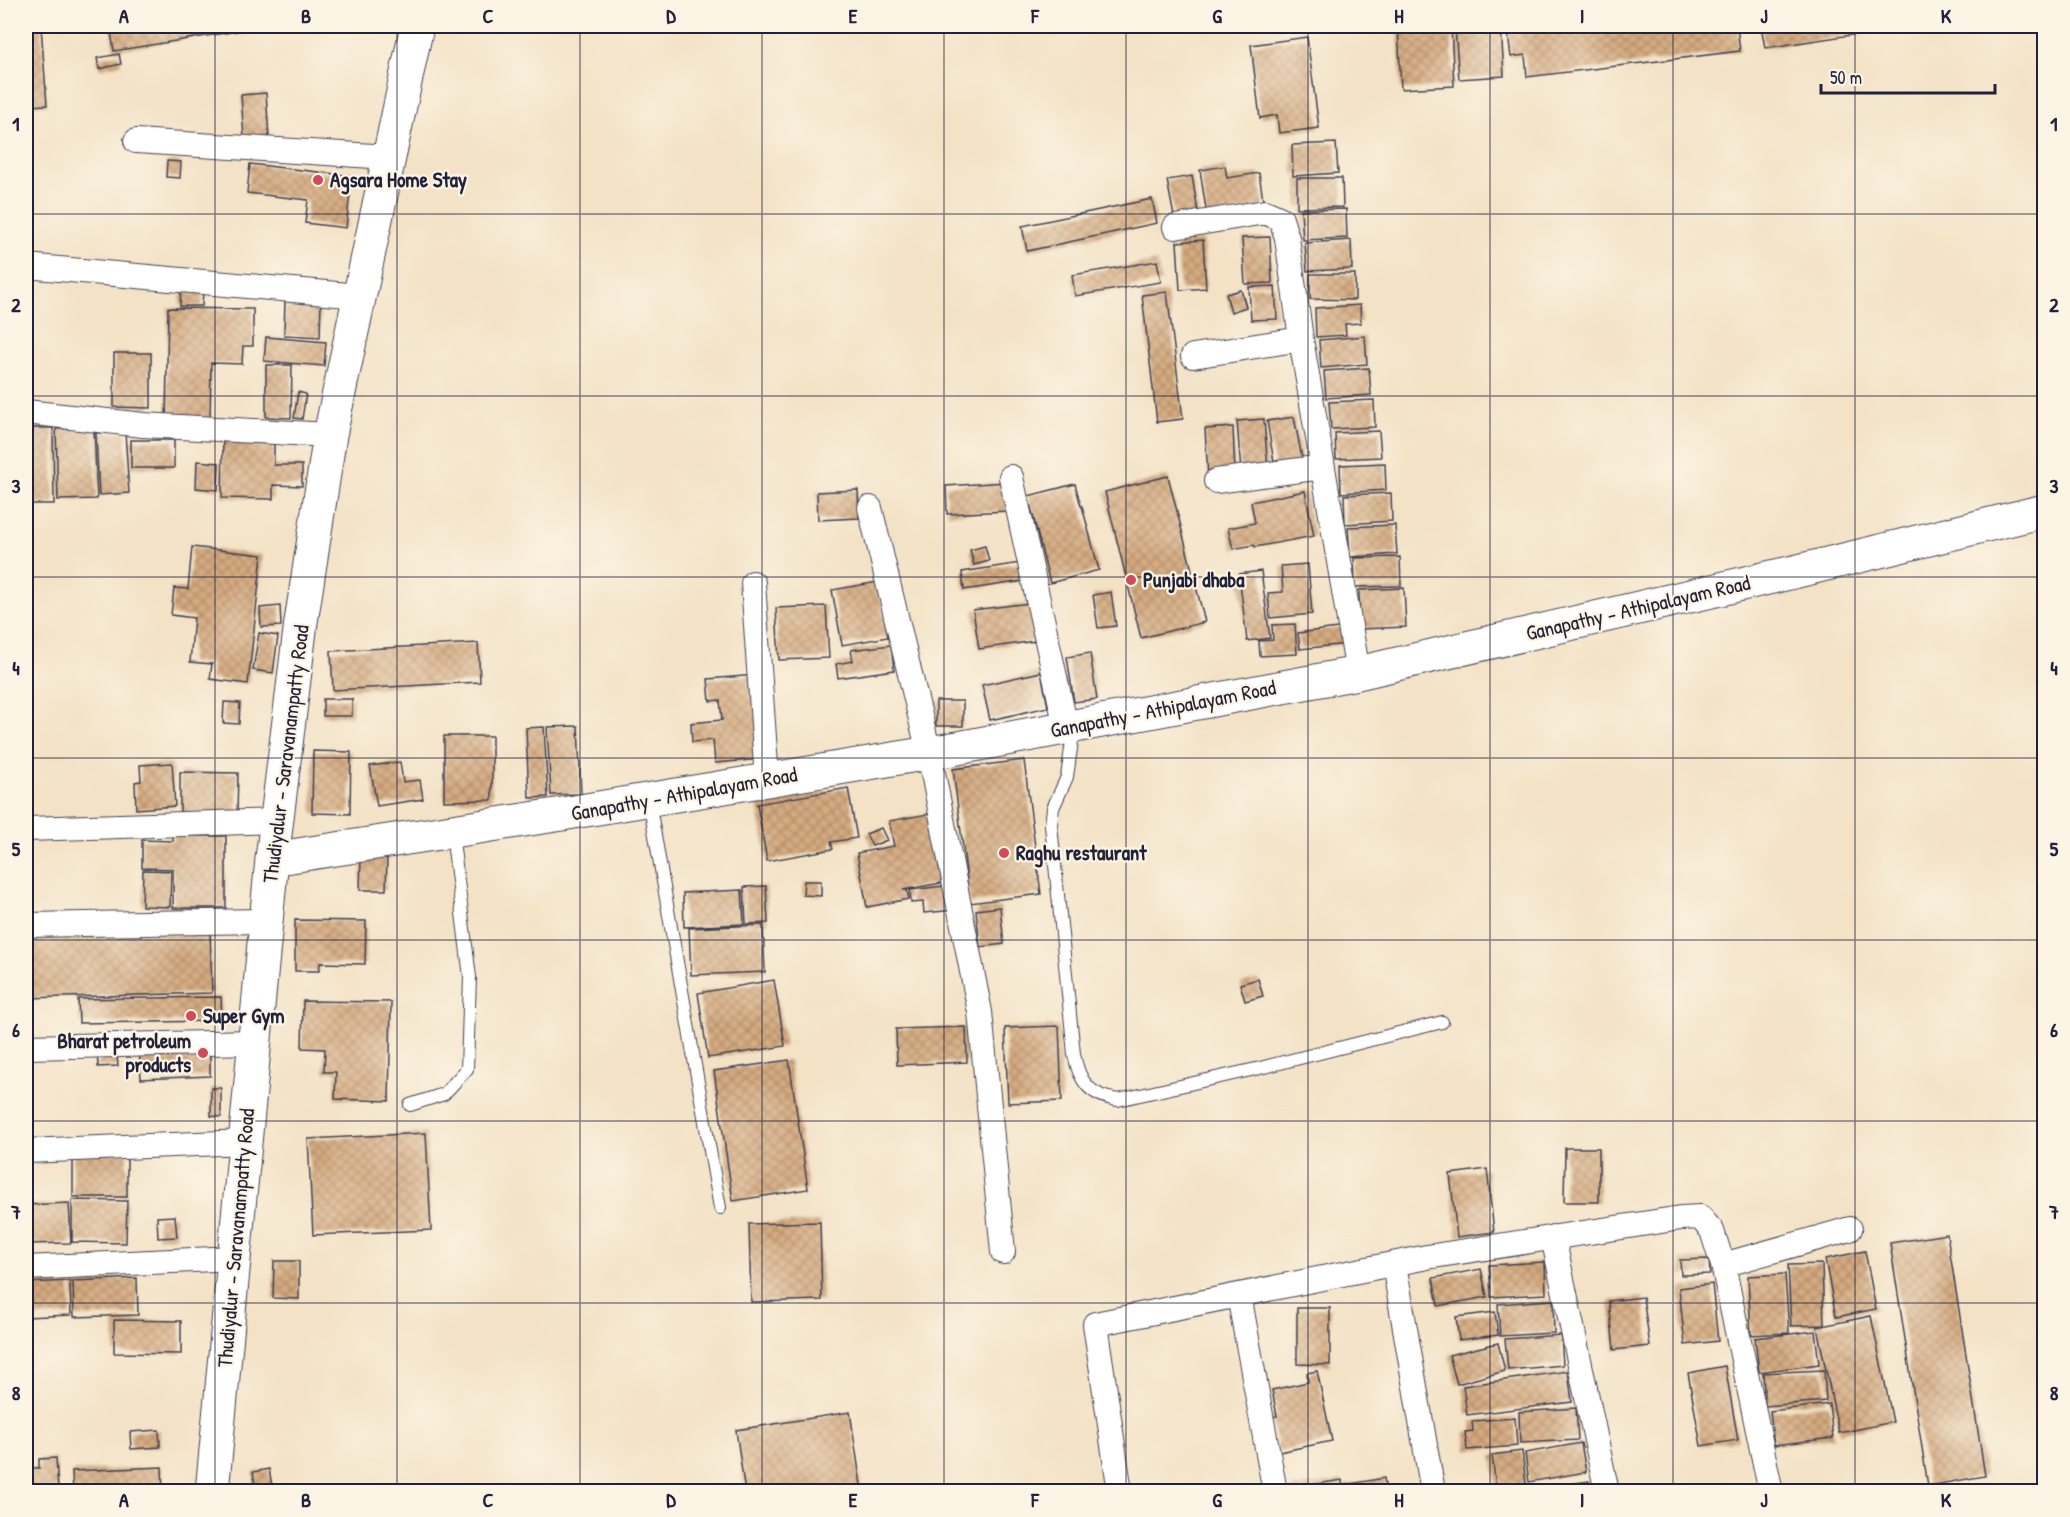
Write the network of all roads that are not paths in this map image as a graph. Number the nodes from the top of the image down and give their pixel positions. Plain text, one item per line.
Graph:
1 (417, 26) edge
2 (136, 141) dead end
3 (389, 157) junction
4 (1174, 227) dead end
5 (26, 266) edge
6 (359, 296) junction
7 (1300, 339) junction
8 (1193, 356) dead end
9 (26, 412) edge
10 (330, 435) junction
11 (1323, 467) junction
12 (1011, 477) dead end
13 (1216, 481) dead end
14 (870, 508) dead end
15 (2044, 511) edge
16 (753, 583) dead end
17 (1359, 673) junction
18 (1070, 727) junction
19 (929, 753) junction
20 (767, 780) junction
21 (648, 800) junction
22 (276, 821) junction
23 (26, 829) edge
24 (452, 832) junction
25 (272, 859) junction
26 (266, 921) junction
27 (26, 925) edge
28 (1442, 1022) dead end
29 (255, 1042) junction
30 (26, 1047) edge
31 (410, 1105) dead end
32 (246, 1142) junction
33 (26, 1151) edge
34 (720, 1208) dead end
35 (1850, 1229) dead end
36 (1553, 1237) junction
37 (1003, 1252) dead end
38 (234, 1258) junction
39 (1394, 1264) junction
40 (1723, 1265) junction
41 (26, 1268) edge
42 (1239, 1295) junction
43 (212, 1491) edge
44 (1120, 1491) edge
45 (1275, 1491) edge
46 (1433, 1491) edge
47 (1607, 1491) edge
48 (1772, 1491) edge

1 - 3 main road, Thudiyalur - Saravanampatty Road
2 - 3 street
3 - 6 main road, Thudiyalur - Saravanampatty Road
4 - 7 street
5 - 6 street
6 - 10 main road, Thudiyalur - Saravanampatty Road
7 - 8 street
7 - 11 street
9 - 10 street
10 - 22 main road, Thudiyalur - Saravanampatty Road
11 - 13 street
11 - 17 street
12 - 18 street
14 - 19 street
15 - 17 main road, Ganapathy - Athipalayam Road
16 - 20 street
17 - 18 main road, Ganapathy - Athipalayam Road
18 - 19 main road, Ganapathy - Athipalayam Road
18 - 28 lane
19 - 20 main road, Ganapathy - Athipalayam Road
19 - 37 street
20 - 21 main road, Ganapathy - Athipalayam Road
21 - 24 main road, Ganapathy - Athipalayam Road
21 - 34 lane
22 - 23 street
22 - 25 main road, Thudiyalur - Saravanampatty Road
24 - 25 main road, Ganapathy - Athipalayam Road
24 - 31 lane
25 - 26 main road, Thudiyalur - Saravanampatty Road
26 - 27 street
26 - 29 main road, Thudiyalur - Saravanampatty Road
29 - 30 street
29 - 32 main road, Thudiyalur - Saravanampatty Road
32 - 33 street
32 - 38 main road, Thudiyalur - Saravanampatty Road
35 - 40 street
36 - 39 street
36 - 40 street
36 - 47 street
38 - 41 street
38 - 43 main road, Thudiyalur - Saravanampatty Road
39 - 42 street
39 - 46 street
40 - 48 street
42 - 44 street
42 - 45 street

